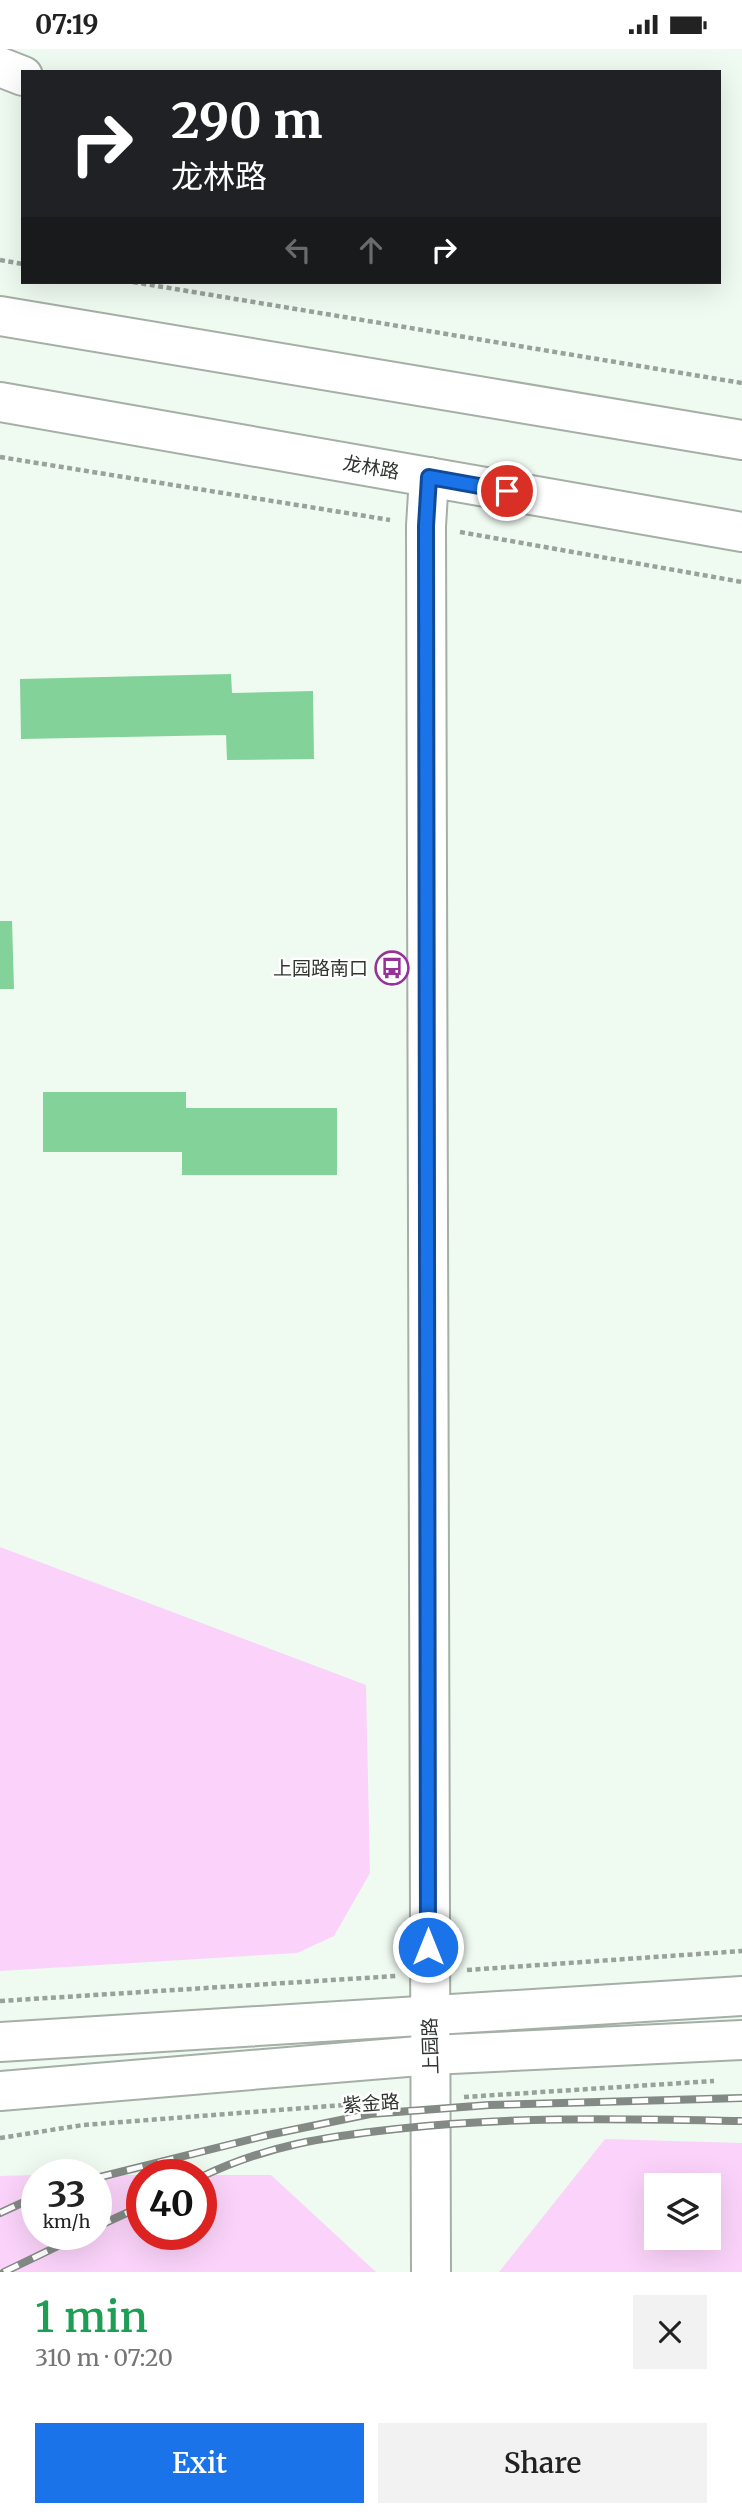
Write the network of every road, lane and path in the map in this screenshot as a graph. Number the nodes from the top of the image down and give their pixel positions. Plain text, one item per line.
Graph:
1 (0, 67) edge
2 (21, 75) edge
3 (0, 260) edge
4 (21, 264) edge
5 (144, 284) edge
6 (0, 316) edge
7 (742, 383) edge
8 (0, 402) edge
9 (742, 440) edge
10 (0, 457) edge
11 (429, 477) junction
12 (426, 526) junction
13 (742, 532) edge
14 (742, 582) edge
15 (742, 1951) edge
16 (429, 1973) junction
17 (742, 1996) edge
18 (0, 2001) edge
19 (429, 2015) junction
20 (742, 2040) edge
21 (0, 2042) edge
22 (431, 2055) junction
23 (715, 2081) dead end
24 (0, 2091) edge
25 (431, 2099) junction
26 (0, 2138) edge
27 (431, 2272) edge

1 - 2 main road
3 - 4 path
5 - 7 path
6 - 9 main road
8 - 11 main road, 龙林路
10 - 12 path
11 - 12 main road, 上园路
11 - 13 main road, 龙林路
12 - 14 path
12 - 16 main road, 上园路
15 - 16 path
16 - 18 path
16 - 19 main road, 上园路
17 - 19 main road
19 - 21 main road
19 - 22 main road, 上园路
20 - 22 main road
22 - 24 main road
22 - 25 main road, 上园路
23 - 25 path, 紫金路
25 - 26 path, 紫金路
25 - 27 main road, 上园路

